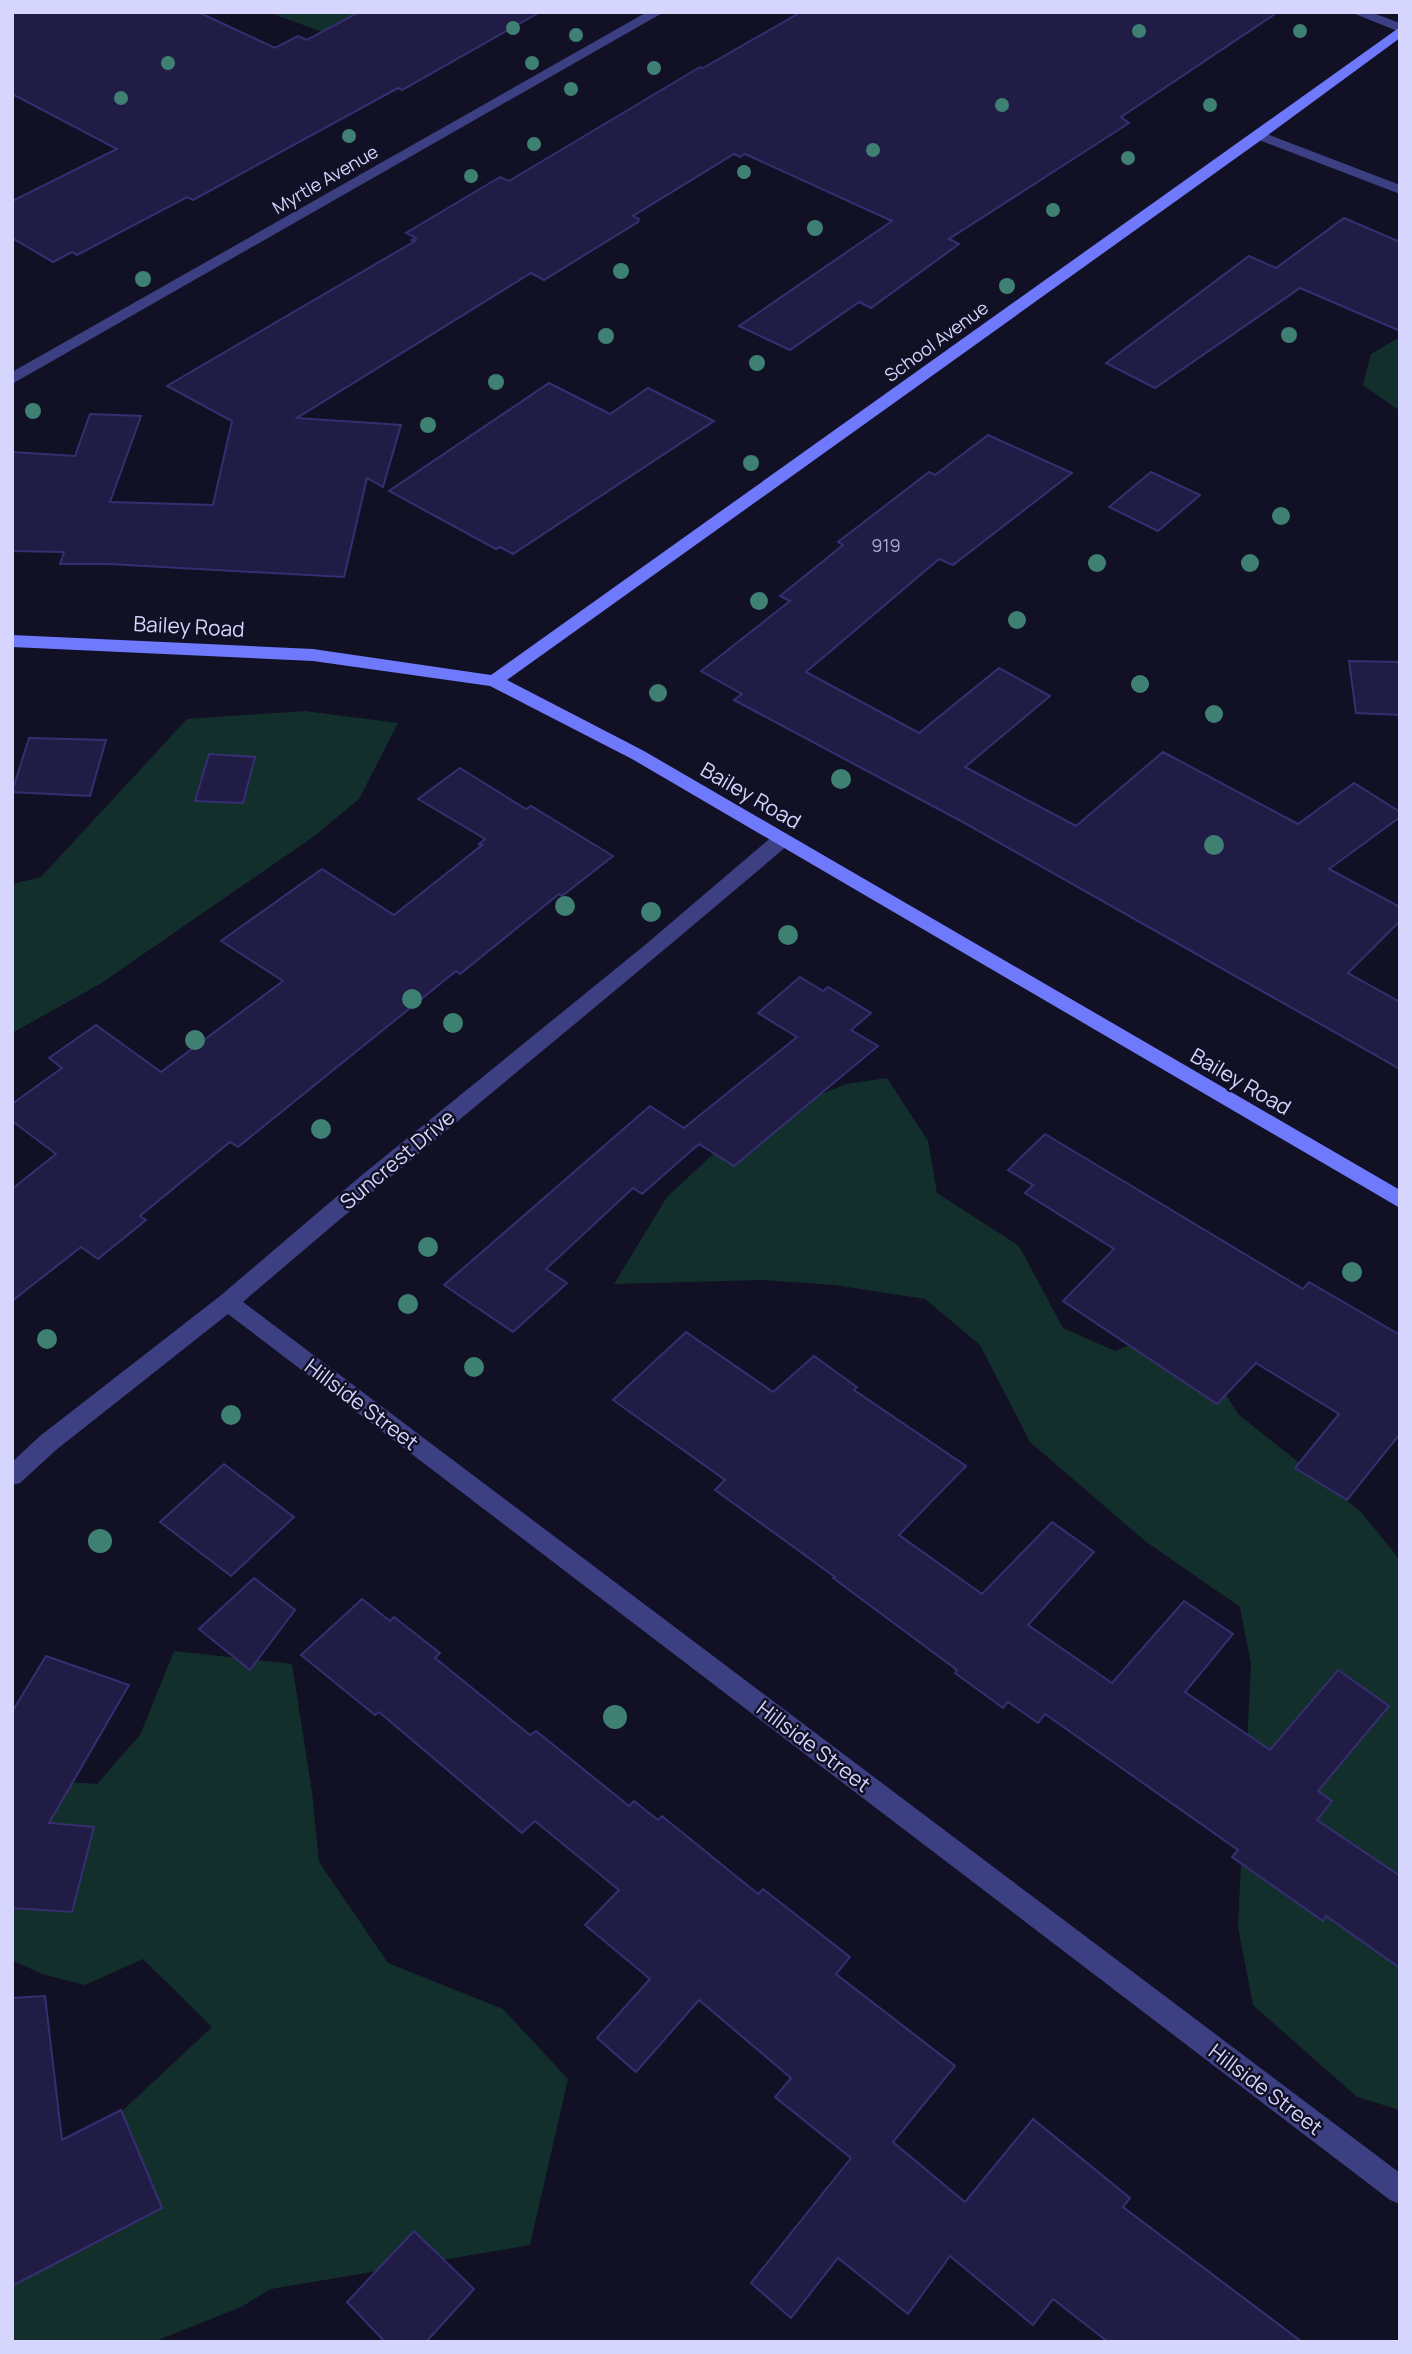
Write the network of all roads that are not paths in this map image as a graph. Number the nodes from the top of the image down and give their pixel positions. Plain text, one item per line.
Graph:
1 (657, 12) edge
2 (1357, 12) edge
3 (1400, 29) edge
4 (1259, 135) junction
5 (1400, 190) edge
6 (12, 379) edge
7 (12, 641) edge
8 (494, 681) junction
9 (781, 839) junction
10 (1400, 1200) edge
11 (228, 1302) junction
12 (12, 1476) edge
13 (1400, 2190) edge

1 - 6 street, Myrtle Avenue
2 - 3 street
3 - 4 street, School Avenue
4 - 5 street
4 - 8 street, School Avenue
7 - 8 street, Bailey Road
8 - 9 street, Bailey Road
9 - 10 street, Bailey Road
9 - 11 street, Suncrest Drive
11 - 12 street, Suncrest Drive
11 - 13 street, Hillside Street

